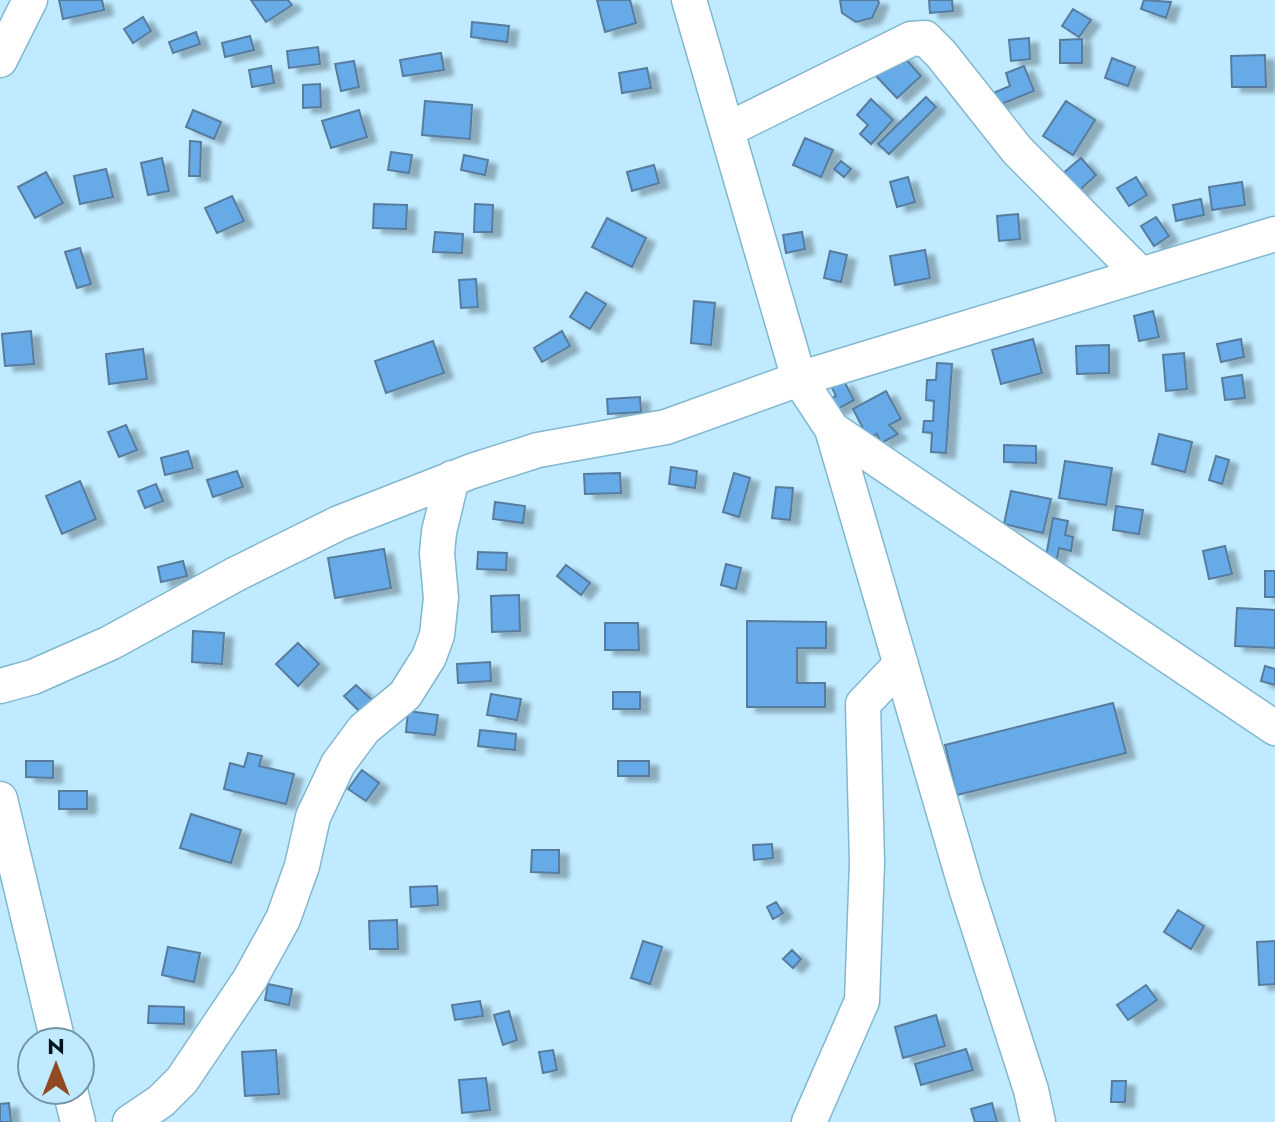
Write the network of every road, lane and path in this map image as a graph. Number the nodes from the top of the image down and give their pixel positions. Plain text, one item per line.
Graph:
1 (30, 0) edge
2 (689, 0) edge
3 (0, 60) edge
4 (727, 130) junction
5 (1275, 234) edge
6 (1141, 275) junction
7 (799, 379) junction
8 (832, 429) junction
9 (452, 478) junction
10 (901, 664) junction
11 (0, 686) edge
12 (1275, 728) edge
13 (0, 799) edge
14 (54, 1026) edge
15 (130, 1122) edge
16 (809, 1122) edge
17 (1038, 1122) edge

1 - 3 street
2 - 4 street
4 - 6 street
4 - 7 street
5 - 6 street
6 - 7 street
7 - 8 street
7 - 9 street
8 - 10 street
8 - 12 street
9 - 11 street
9 - 15 street
10 - 16 street
10 - 17 street
13 - 14 street

